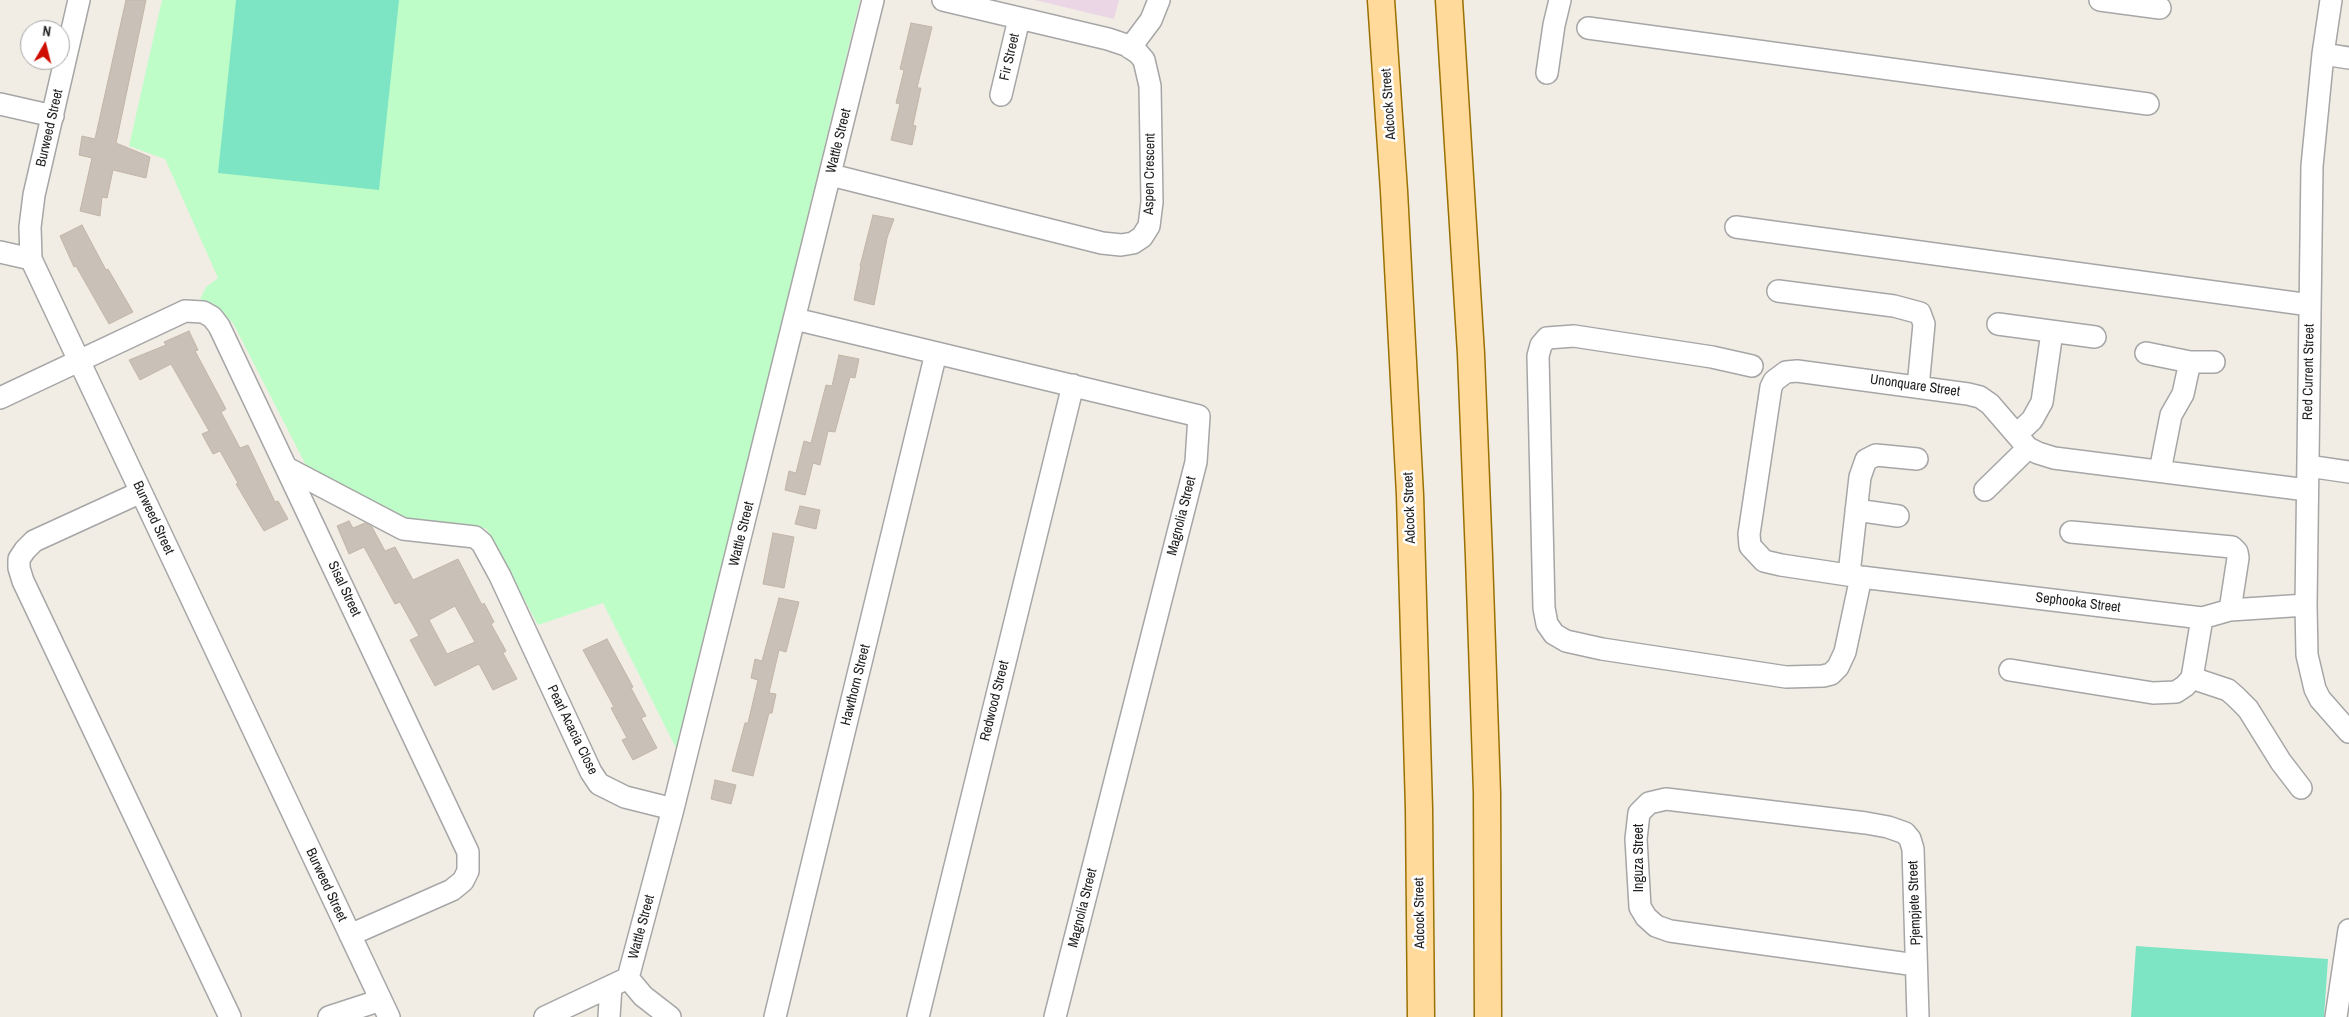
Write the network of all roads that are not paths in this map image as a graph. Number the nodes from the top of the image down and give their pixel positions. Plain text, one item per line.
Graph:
1 (79, 0) edge
2 (874, 0) edge
3 (943, 0) edge
4 (1159, 0) edge
5 (1381, 0) edge
6 (1449, 0) edge
7 (1560, 0) edge
8 (2100, 0) edge
9 (2331, 0) edge
10 (2160, 8) dead end
11 (1018, 20) junction
12 (1588, 28) dead end
13 (1130, 48) junction
14 (2323, 54) junction
15 (2349, 58) edge
16 (1547, 73) dead end
17 (1001, 95) dead end
18 (0, 104) edge
19 (2148, 104) dead end
20 (53, 116) junction
21 (830, 175) junction
22 (1736, 227) dead end
23 (0, 252) edge
24 (31, 259) junction
25 (1778, 291) dead end
26 (2310, 305) junction
27 (795, 320) junction
28 (1998, 324) dead end
29 (2052, 332) junction
30 (2095, 337) dead end
31 (936, 353) junction
32 (2146, 353) dead end
33 (80, 361) junction
34 (2190, 362) junction
35 (2214, 362) dead end
36 (1752, 366) dead end
37 (1073, 385) junction
38 (1918, 387) junction
39 (0, 398) edge
40 (2022, 441) junction
41 (1917, 459) dead end
42 (2308, 466) junction
43 (287, 468) junction
44 (2160, 471) junction
45 (2349, 472) edge
46 (1985, 490) dead end
47 (2307, 490) junction
48 (140, 492) junction
49 (1856, 510) junction
50 (1898, 516) dead end
51 (2071, 532) dead end
52 (1855, 575) junction
53 (2306, 605) junction
54 (2230, 610) junction
55 (2202, 618) junction
56 (2010, 670) dead end
57 (2192, 678) junction
58 (2349, 732) edge
59 (2301, 788) dead end
60 (674, 809) junction
61 (1866, 823) joint
62 (2349, 930) edge
63 (350, 935) junction
64 (1916, 965) junction
65 (620, 982) junction
66 (385, 1008) edge
67 (230, 1017) edge
68 (329, 1017) edge
69 (545, 1017) edge
70 (609, 1017) edge
71 (670, 1017) edge
72 (775, 1017) edge
73 (918, 1017) edge
74 (1055, 1017) edge
75 (1422, 1017) edge
76 (1488, 1017) edge
77 (1918, 1017) edge
78 (2336, 1017) edge

1 - 20 street, Burweed Street
2 - 21 street, Wattle Street
3 - 11 street, Aspen Crescent
4 - 13 street
5 - 75 main road, Adcock Street
6 - 76 main road
7 - 16 street
8 - 10 street
9 - 14 street, Red Current Street
11 - 13 street, Aspen Crescent
11 - 17 street, Fir Street
12 - 19 street
13 - 21 street, Aspen Crescent
14 - 15 street
14 - 26 street, Red Current Street
18 - 20 street
20 - 24 street, Burweed Street
21 - 27 street, Wattle Street
22 - 26 street
23 - 24 street
24 - 33 street, Burweed Street
25 - 38 street
26 - 42 street, Red Current Street
27 - 31 street, Magnolia Street
27 - 60 street, Wattle Street
28 - 29 street
29 - 30 street
29 - 40 street
31 - 37 street, Magnolia Street
31 - 72 street, Hawthorn Street
32 - 34 street
33 - 39 street, Sisal Street
33 - 43 street, Sisal Street
33 - 48 street, Burweed Street
34 - 35 street
34 - 44 street
36 - 52 street
37 - 73 street, Redwood Street
37 - 74 street, Magnolia Street
38 - 40 street, Unonquare Street
38 - 52 street, Unonquare Street
40 - 44 street, Unonquare Street
40 - 46 street
41 - 49 street
42 - 45 street
42 - 47 street, Red Current Street
43 - 60 street, Pearl Acacia Close
43 - 63 street, Sisal Street
44 - 47 street, Unonquare Street
47 - 53 street, Red Current Street
48 - 63 street, Burweed Street
48 - 67 street
49 - 50 street
49 - 52 street
51 - 54 street
52 - 55 street, Sephooka Street
53 - 54 street, Sephooka Street
53 - 58 street, Red Current Street
54 - 55 street, Sephooka Street
55 - 57 street
56 - 57 street
57 - 59 street
60 - 65 street, Wattle Street
61 - 64 street, Pjempjete Street
61 - 64 street, Inguza Street
62 - 78 street
63 - 66 street, Burweed Street
64 - 77 street, Pjempjete Street
65 - 69 street
65 - 70 street, Wattle Street
65 - 71 street
66 - 68 street

